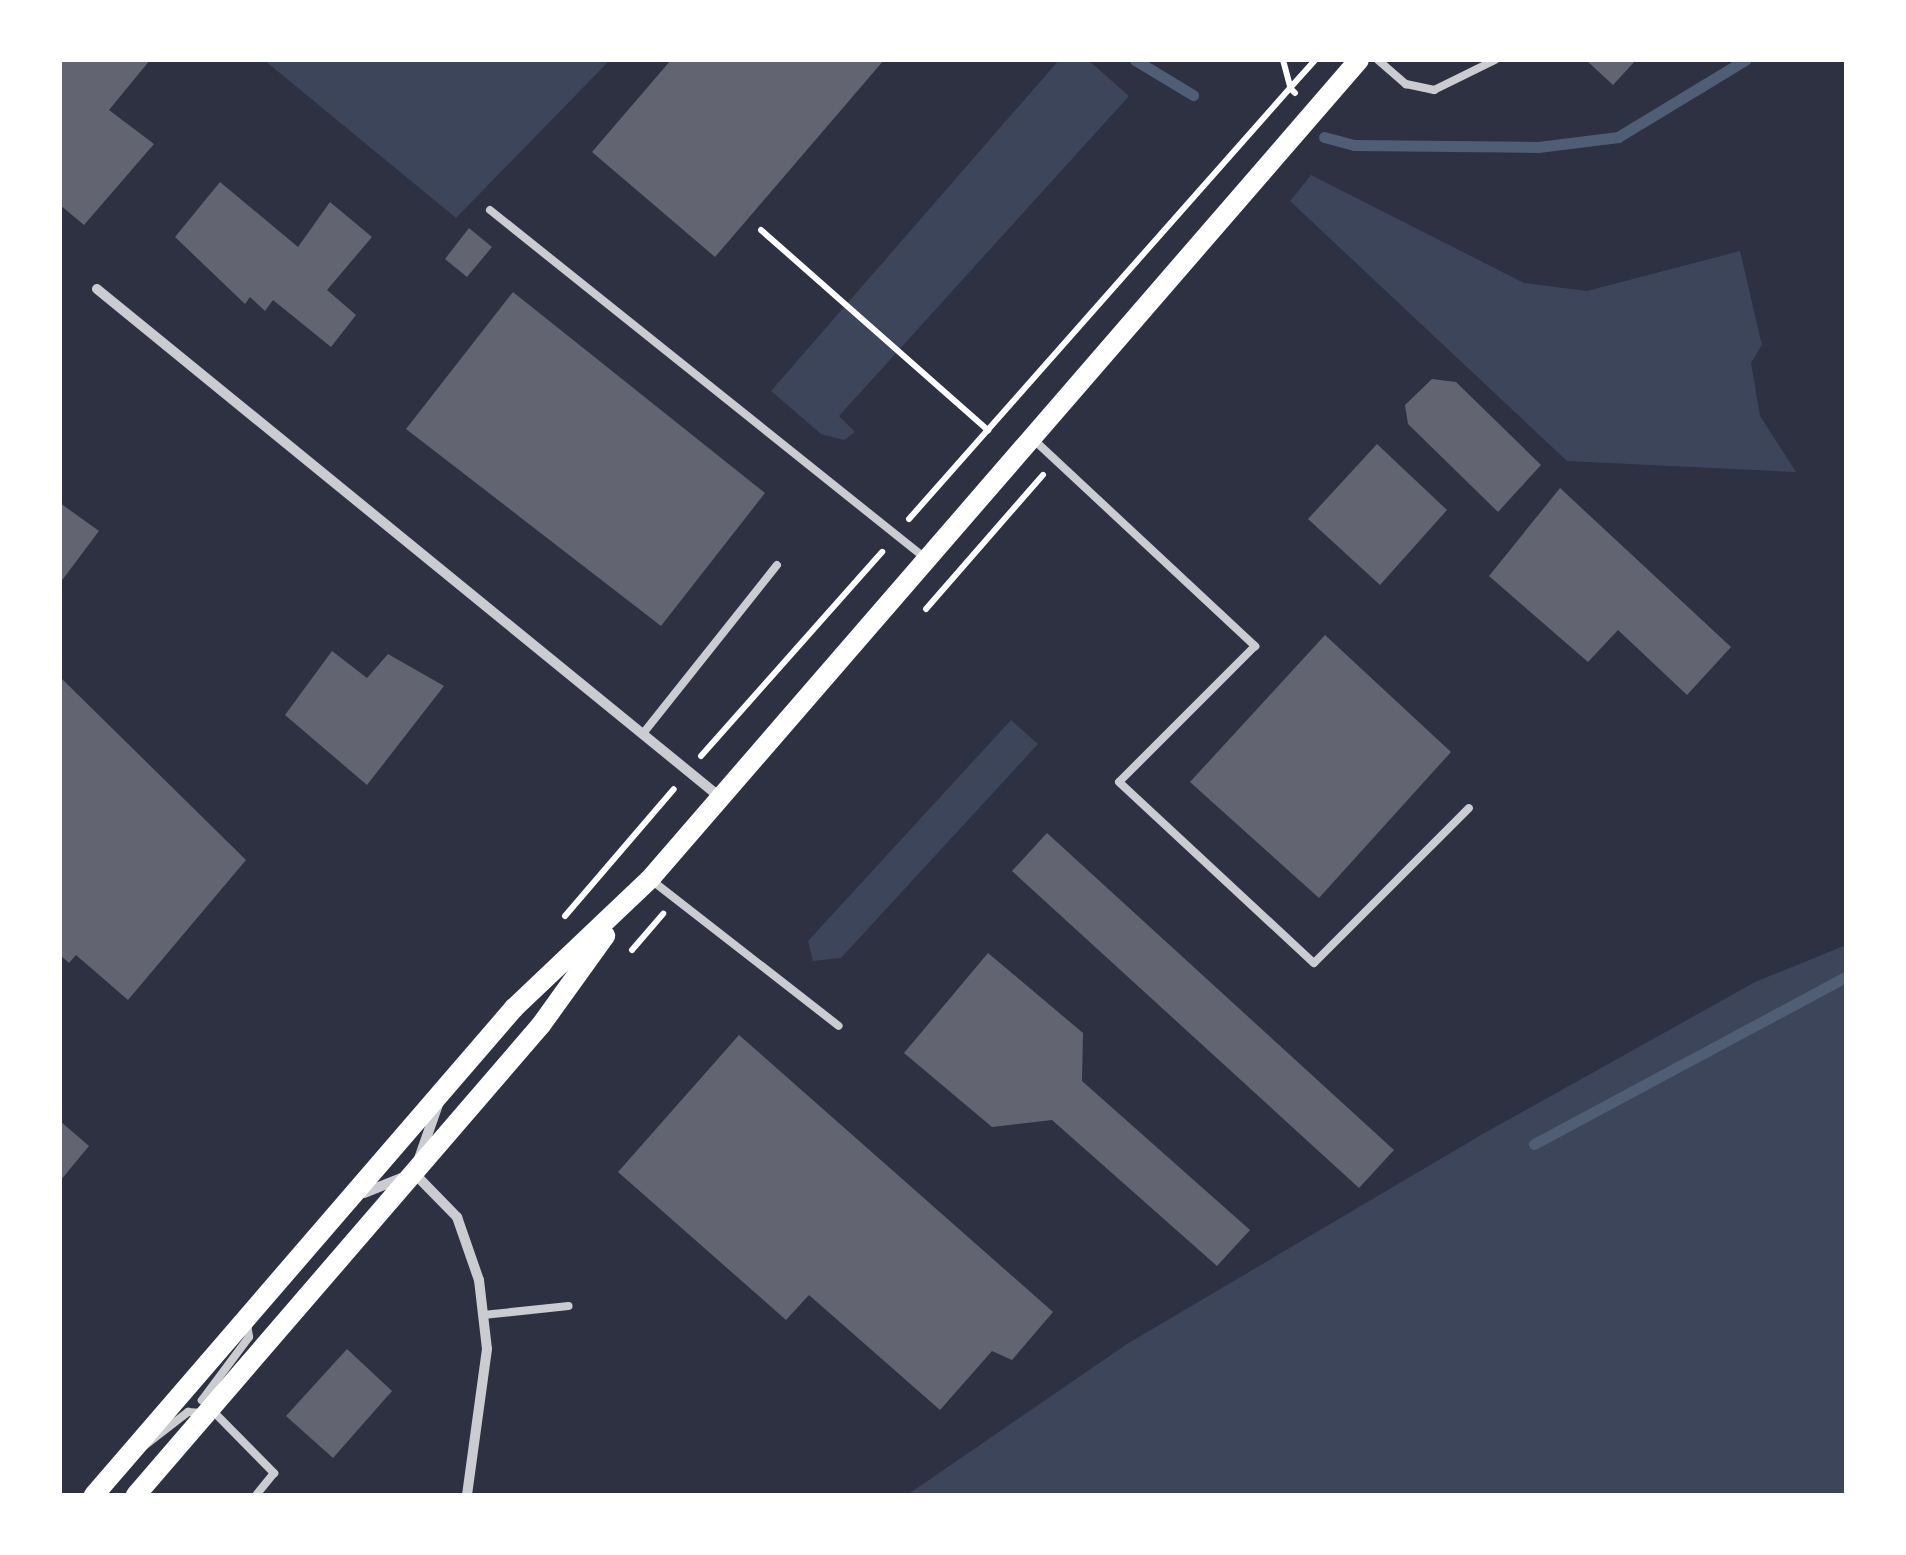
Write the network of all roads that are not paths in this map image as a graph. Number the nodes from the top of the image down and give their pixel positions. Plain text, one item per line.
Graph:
1 (1358, 60) edge
2 (1378, 60) edge
3 (1495, 60) edge
4 (490, 210) dead end
5 (97, 288) dead end
6 (1033, 439) junction
7 (928, 561) junction
8 (778, 566) dead end
9 (645, 731) junction
10 (721, 798) junction
11 (1469, 808) dead end
12 (650, 879) junction
13 (632, 898) junction
14 (839, 1026) dead end
15 (442, 1092) junction
16 (414, 1173) junction
17 (349, 1202) junction
18 (569, 1306) dead end
19 (483, 1315) junction
20 (247, 1319) junction
21 (207, 1413) junction
22 (130, 1452) junction
23 (94, 1495) edge
24 (136, 1495) edge
25 (256, 1495) edge
26 (467, 1495) edge

1 - 6 main road
2 - 3 lane
4 - 7 lane
5 - 9 street
6 - 7 main road
6 - 11 lane
7 - 10 main road
8 - 9 lane
9 - 10 street
10 - 12 main road
12 - 13 main road
12 - 14 lane
13 - 15 main road
13 - 16 main road
15 - 16 street
15 - 17 main road
16 - 17 street
16 - 19 street
16 - 21 main road
17 - 20 main road
18 - 19 lane
19 - 26 street
20 - 21 lane
20 - 22 main road
21 - 22 lane
21 - 24 main road
21 - 25 lane
22 - 23 main road

